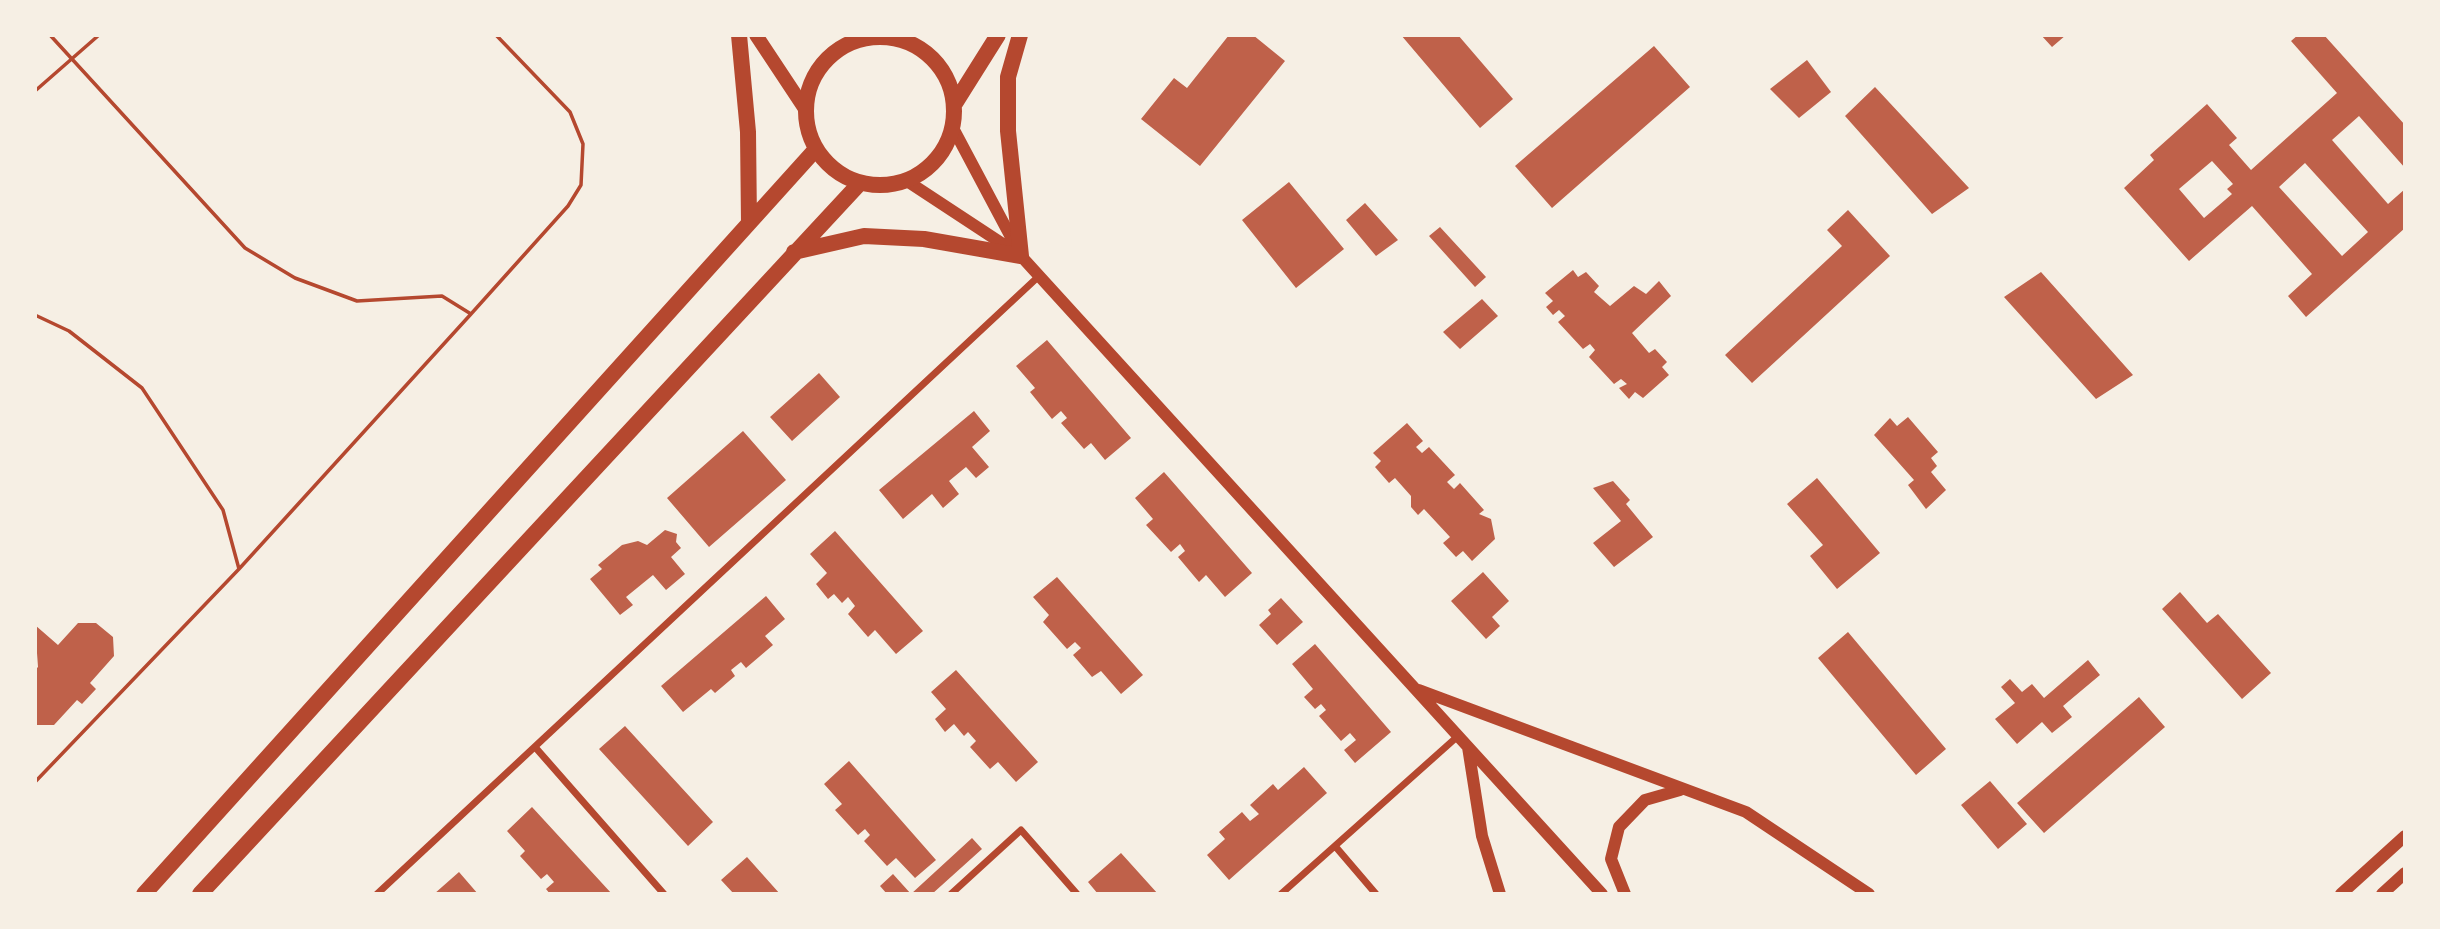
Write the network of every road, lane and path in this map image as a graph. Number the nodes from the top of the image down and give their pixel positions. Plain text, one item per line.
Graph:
1 (50, 35) edge
2 (99, 35) edge
3 (496, 35) edge
4 (739, 35) edge
5 (756, 35) edge
6 (998, 35) edge
7 (1020, 35) edge
8 (863, 36) edge
9 (892, 36) edge
10 (73, 61) junction
11 (35, 91) edge
12 (954, 106) junction
13 (805, 109) junction
14 (953, 128) junction
15 (816, 149) junction
16 (907, 181) junction
17 (860, 183) junction
18 (749, 223) junction
19 (794, 252) junction
20 (1021, 256) junction
21 (1040, 276) junction
22 (471, 314) junction
23 (35, 315) edge
24 (239, 569) junction
25 (1416, 689) junction
26 (1458, 736) junction
27 (535, 747) junction
28 (1468, 747) junction
29 (35, 782) edge
30 (1681, 790) junction
31 (2405, 836) edge
32 (1335, 846) junction
33 (2405, 873) edge
34 (144, 894) edge
35 (200, 894) edge
36 (377, 894) edge
37 (664, 894) edge
38 (951, 894) edge
39 (1077, 894) edge
40 (1281, 894) edge
41 (1376, 894) edge
42 (1500, 894) edge
43 (1602, 894) edge
44 (1625, 894) edge
45 (1870, 894) edge
46 (2341, 894) edge
47 (2382, 894) edge

1 - 10 path
2 - 10 path
3 - 22 path
4 - 18 main road
5 - 13 main road
6 - 12 main road
7 - 20 main road
8 - 9 main road
8 - 13 main road
9 - 12 main road
10 - 11 path
10 - 22 path
12 - 14 main road
13 - 15 main road
14 - 16 main road
14 - 20 street
15 - 17 main road
15 - 18 main road
16 - 17 main road
16 - 20 street
17 - 19 main road
18 - 34 main road
19 - 20 main road
19 - 35 main road
20 - 21 street
21 - 25 street
21 - 27 street
22 - 24 path
23 - 24 path
24 - 29 path
25 - 26 street
25 - 30 street
26 - 28 street
26 - 32 street
27 - 36 street
27 - 37 street
28 - 42 street
28 - 43 street
30 - 44 street
30 - 45 street
31 - 46 street
32 - 40 street
32 - 41 street
33 - 47 street
38 - 39 street

